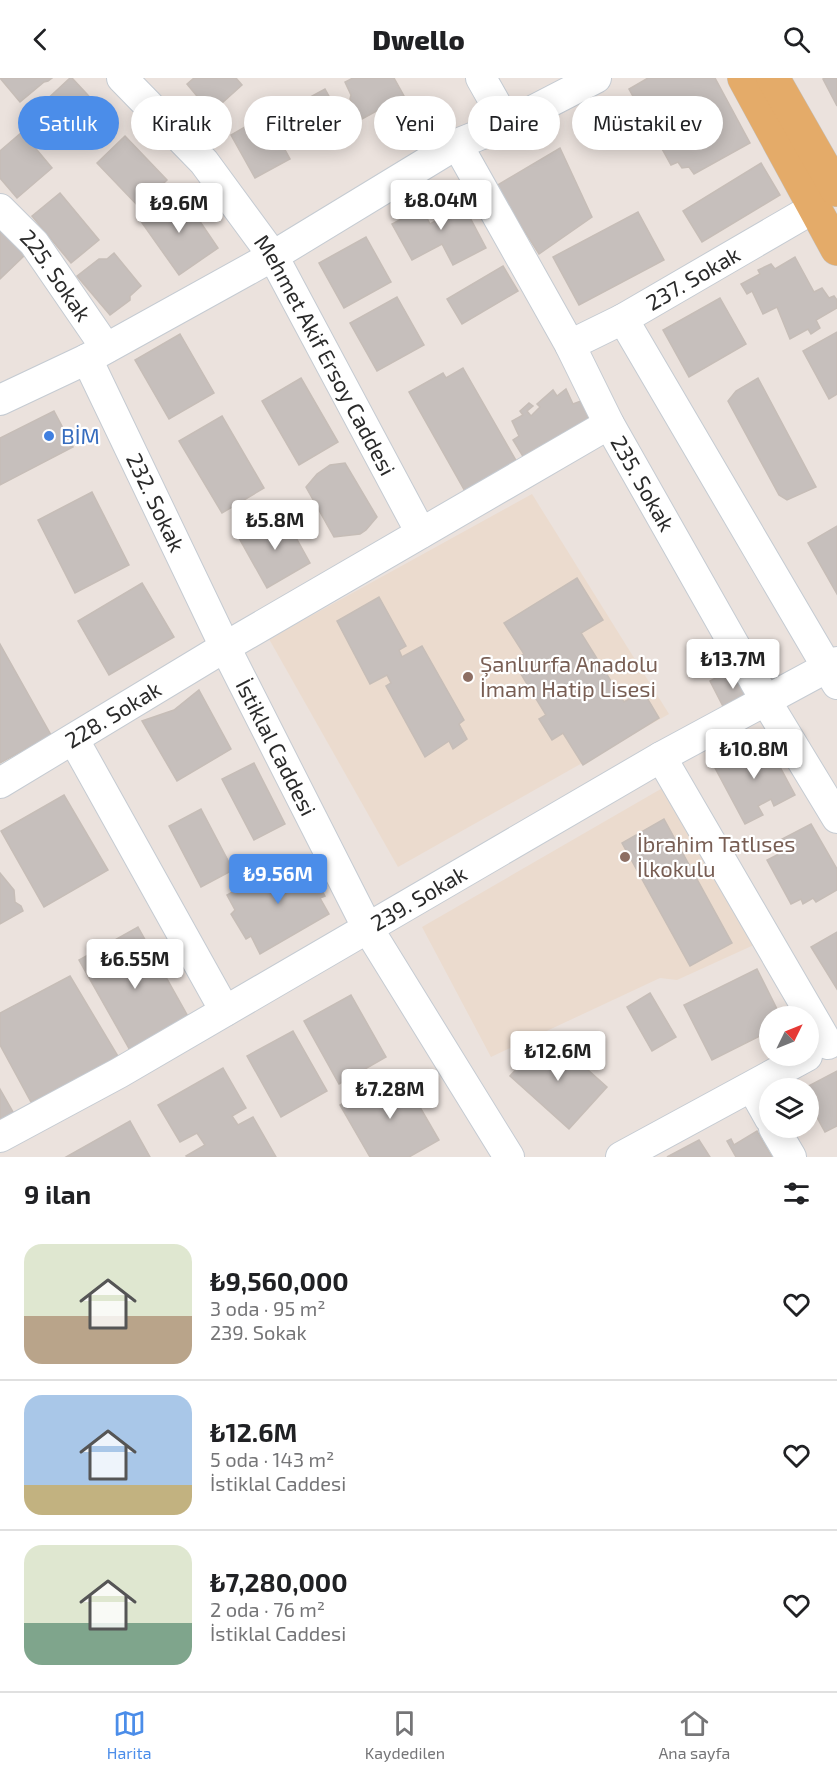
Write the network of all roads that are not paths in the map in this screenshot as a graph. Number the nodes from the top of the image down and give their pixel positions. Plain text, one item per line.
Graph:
1 (122, 78) edge
2 (481, 78) edge
3 (596, 78) edge
4 (744, 78) edge
5 (773, 78) edge
6 (491, 96) edge
7 (560, 97) edge
8 (468, 139) edge
9 (456, 144) joint
10 (446, 150) edge
11 (831, 192) edge
12 (0, 209) edge
13 (837, 249) edge
14 (273, 256) junction
15 (623, 319) junction
16 (570, 345) junction
17 (96, 353) junction
18 (0, 400) edge
19 (609, 424) junction
20 (422, 533) junction
21 (225, 647) junction
22 (834, 672) edge
23 (766, 701) junction
24 (74, 740) junction
25 (661, 757) junction
26 (0, 783) edge
27 (837, 818) edge
28 (367, 927) junction
29 (225, 1011) junction
30 (820, 1049) edge
31 (752, 1087) junction
32 (759, 1099) edge
33 (0, 1137) edge
34 (780, 1138) edge
35 (509, 1157) edge
36 (621, 1157) edge
37 (791, 1157) edge

1 - 14 street, Mehmet Akif Ersoy Caddesi
2 - 6 street
3 - 7 street
4 - 11 main road
5 - 11 main road
8 - 9 street
9 - 16 street, 235. Sokak
10 - 14 street
11 - 13 main road
11 - 15 street, 237. Sokak
12 - 17 street, 225. Sokak
14 - 17 street
14 - 20 street, Mehmet Akif Ersoy Caddesi
15 - 16 street, 237. Sokak
15 - 22 street
16 - 19 street, 235. Sokak
17 - 18 street
17 - 21 street, 232. Sokak
19 - 20 street, 228. Sokak
19 - 23 street, 235. Sokak
20 - 21 street, 228. Sokak
21 - 24 street, 228. Sokak
21 - 28 street, İstiklal Caddesi
22 - 23 street, 239. Sokak
23 - 25 street, 239. Sokak
23 - 27 street, 235. Sokak
24 - 26 street, 228. Sokak
24 - 29 street
25 - 28 street, 239. Sokak
25 - 30 street
28 - 29 street, 239. Sokak
28 - 35 street, İstiklal Caddesi
29 - 33 street, 239. Sokak
30 - 31 street
31 - 32 street
31 - 36 street
34 - 37 street

